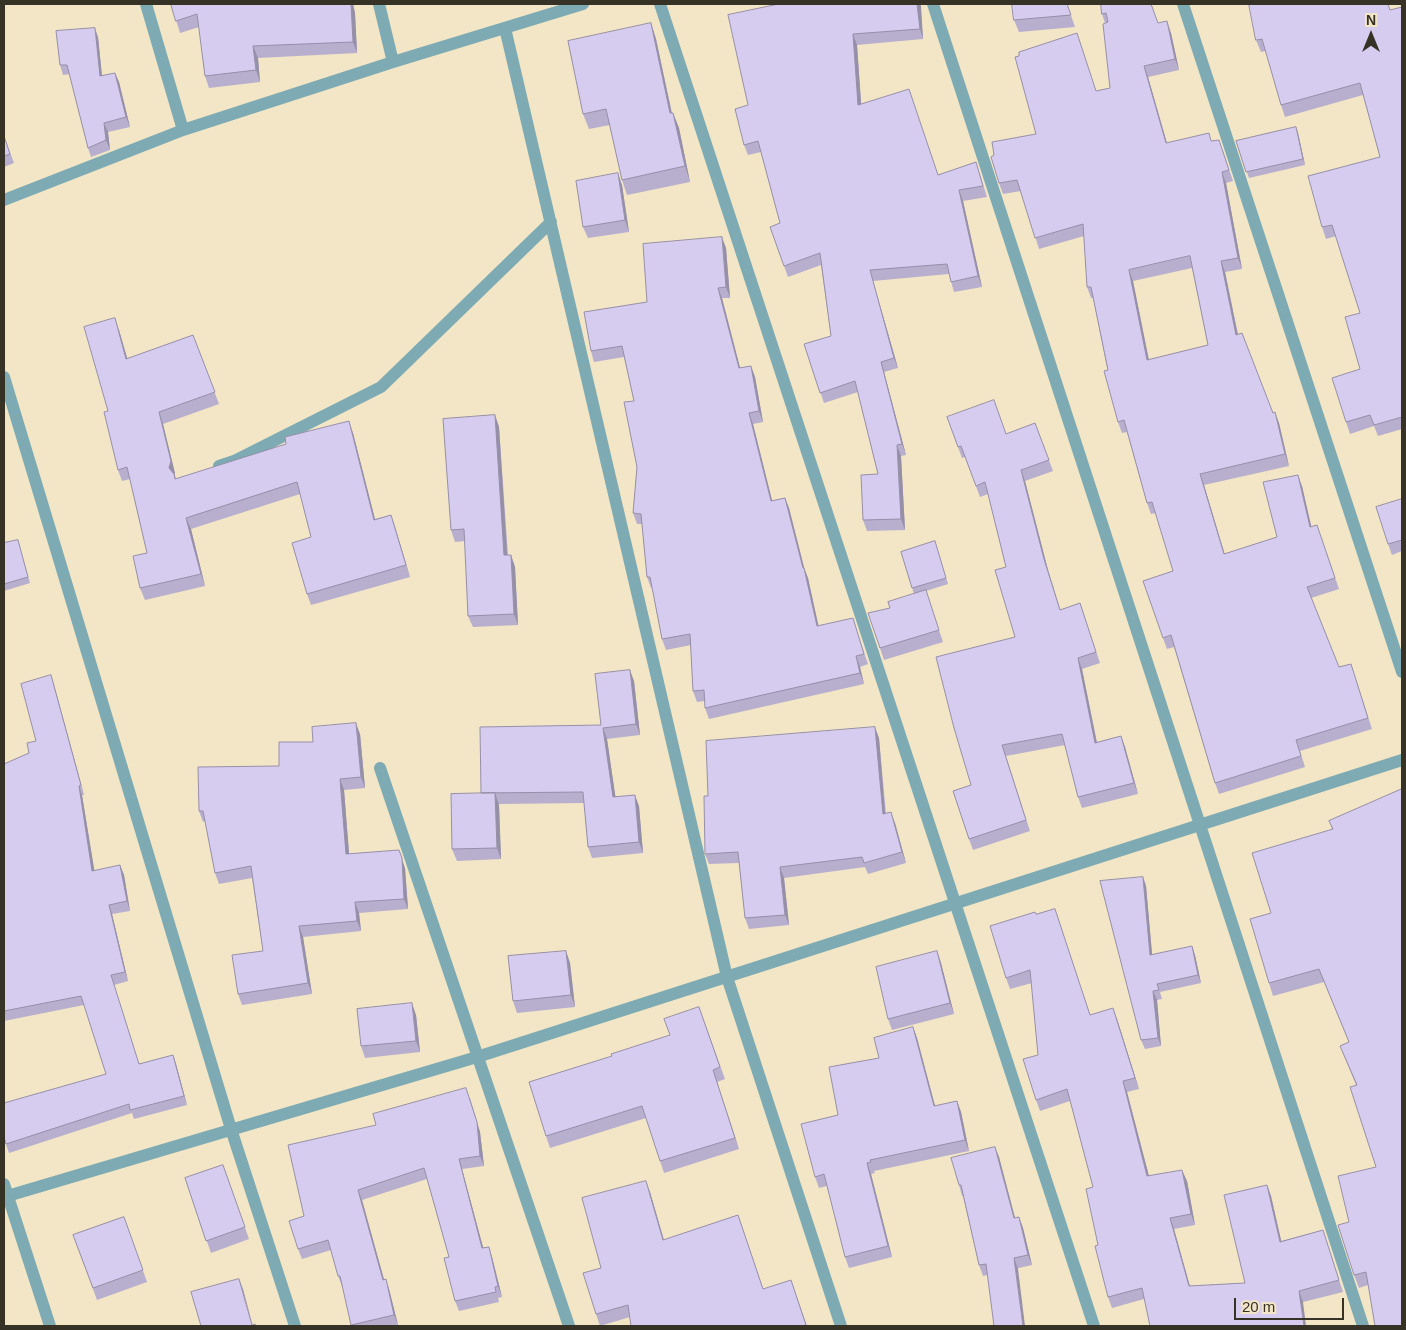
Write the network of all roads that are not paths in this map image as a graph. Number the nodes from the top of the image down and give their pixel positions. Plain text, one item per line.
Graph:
1 (146, 4) edge
2 (379, 4) edge
3 (582, 4) edge
4 (660, 4) edge
5 (933, 4) edge
6 (1183, 4) edge
7 (505, 28) junction
8 (393, 62) junction
9 (183, 130) junction
10 (4, 200) edge
11 (551, 222) junction
12 (4, 377) edge
13 (208, 469) edge
14 (1402, 672) edge
15 (1402, 760) edge
16 (380, 768) dead end
17 (1200, 824) junction
18 (955, 903) junction
19 (726, 977) junction
20 (477, 1057) junction
21 (232, 1129) junction
22 (5, 1192) edge
23 (50, 1326) edge
24 (295, 1326) edge
25 (569, 1326) edge
26 (841, 1326) edge
27 (1094, 1326) edge
28 (1363, 1326) edge

1 - 9 street
2 - 8 street
3 - 7 street
4 - 18 street
5 - 17 street
6 - 14 street
7 - 8 street
7 - 11 street
8 - 9 street
9 - 10 street
11 - 13 street
11 - 19 street
12 - 21 street
15 - 17 street
16 - 20 street
17 - 18 street
17 - 28 street
18 - 19 street
18 - 27 street
19 - 20 street
19 - 26 street
20 - 21 street
20 - 25 street
21 - 22 street
21 - 24 street
22 - 23 street

